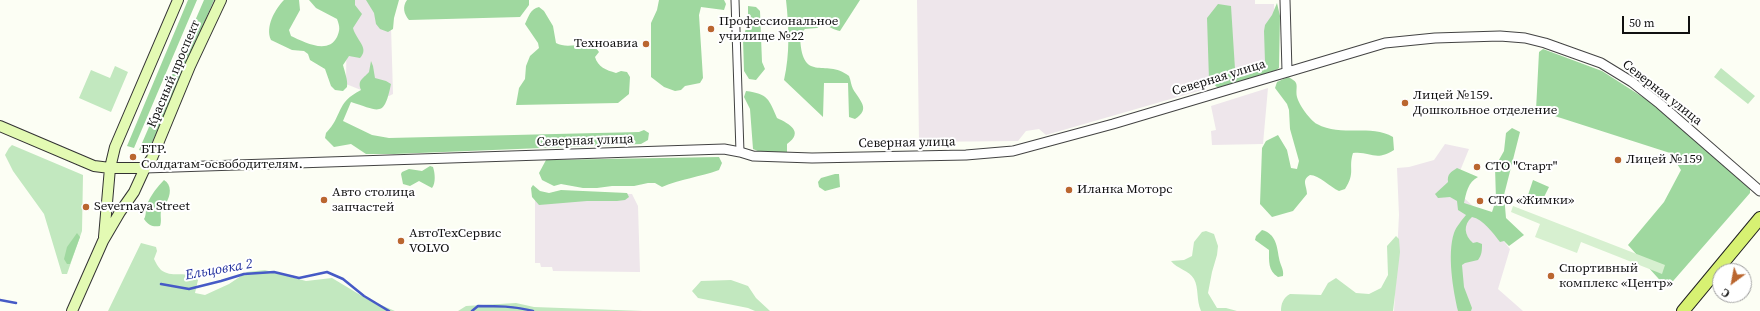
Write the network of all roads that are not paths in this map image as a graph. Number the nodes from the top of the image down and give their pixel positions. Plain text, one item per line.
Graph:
1 (178, 0) edge
2 (221, 0) edge
3 (735, 0) edge
4 (1286, 0) edge
5 (1287, 71) junction
6 (0, 126) edge
7 (740, 152) junction
8 (110, 168) junction
9 (145, 168) junction
10 (1760, 191) edge
11 (1760, 218) edge
12 (103, 241) junction
13 (72, 311) edge
14 (1683, 311) edge

1 - 8 main road, Красный проспект
2 - 9 main road, Красный проспект
3 - 7 street
4 - 5 street
5 - 7 street, Северная улица
5 - 10 street, Северная улица
6 - 8 main road, Северная улица
7 - 9 street, Северная улица
8 - 9 main road, Северная улица
8 - 12 main road, Красный проспект
9 - 12 main road, Красный проспект
11 - 14 main road
12 - 13 main road, Красный проспект

